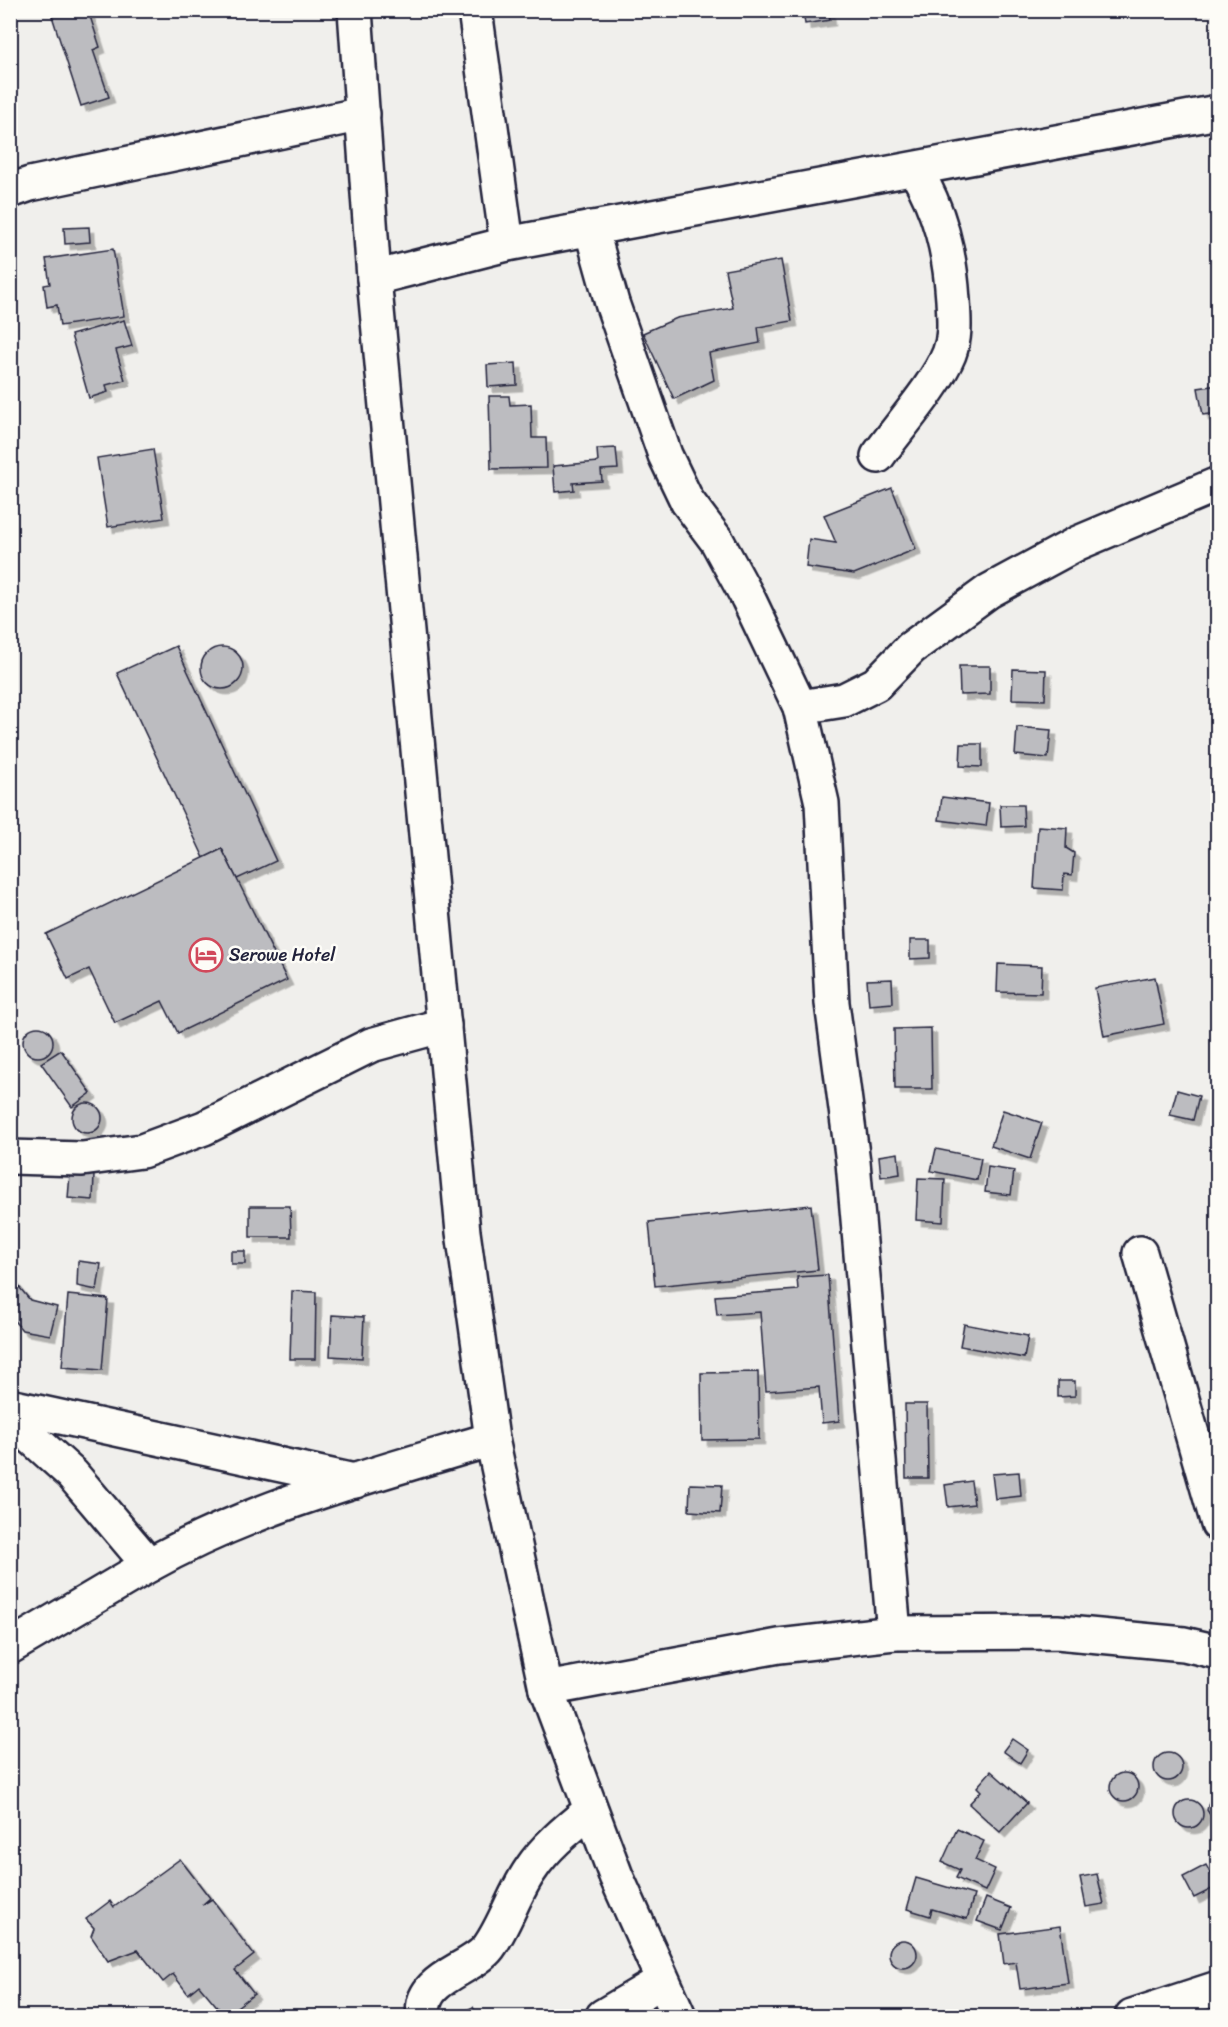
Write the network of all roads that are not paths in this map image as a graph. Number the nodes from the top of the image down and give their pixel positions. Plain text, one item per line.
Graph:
1 (355, 10) edge
2 (475, 10) edge
3 (1218, 112) edge
4 (363, 114) junction
5 (915, 169) junction
6 (17, 185) edge
7 (591, 228) junction
8 (507, 244) junction
9 (374, 278) junction
10 (878, 456) dead end
11 (1218, 484) edge
12 (800, 707) junction
13 (444, 1025) junction
14 (10, 1157) edge
15 (1140, 1253) dead end
16 (10, 1406) edge
17 (10, 1418) edge
18 (492, 1439) junction
19 (355, 1481) junction
20 (1218, 1524) edge
21 (149, 1565) junction
22 (894, 1633) junction
23 (10, 1647) edge
24 (1218, 1652) edge
25 (546, 1689) junction
26 (590, 1811) junction
27 (662, 1981) junction
28 (1218, 1989) edge
29 (424, 2016) edge
30 (603, 2016) edge
31 (679, 2016) edge
32 (1132, 2016) edge

1 - 4 street
2 - 8 street
3 - 5 street
4 - 6 street
4 - 9 street
5 - 7 street
5 - 10 street
7 - 8 street
7 - 12 street
8 - 9 street
9 - 13 street
11 - 12 street
12 - 22 street
13 - 14 street
13 - 18 street
15 - 20 street
16 - 19 street
17 - 21 street
18 - 19 street
18 - 25 street
19 - 21 street
21 - 23 street
22 - 24 street
22 - 25 street
25 - 26 street
26 - 27 street
26 - 29 street
27 - 30 street
27 - 31 street
28 - 32 street

